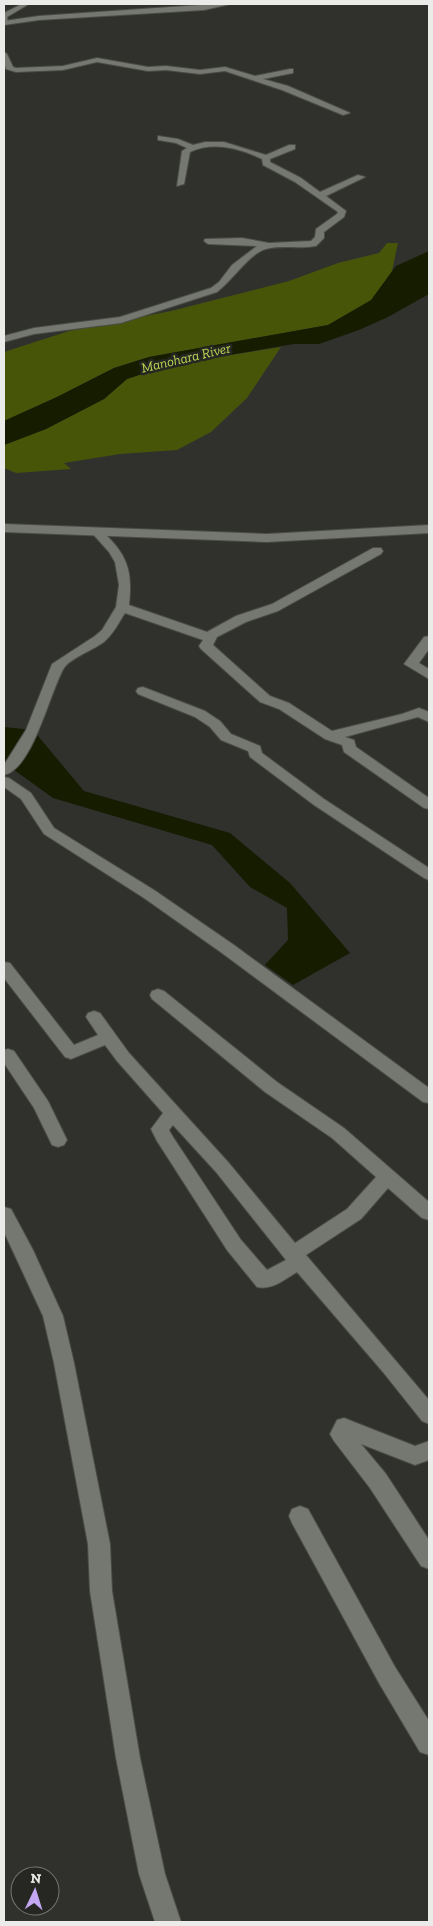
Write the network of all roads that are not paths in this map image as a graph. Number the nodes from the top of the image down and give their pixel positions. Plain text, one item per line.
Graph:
1 (26, 4) edge
2 (227, 4) edge
3 (158, 7) edge
4 (5, 23) edge
5 (4, 54) edge
6 (290, 72) dead end
7 (255, 79) junction
8 (346, 112) dead end
9 (161, 138) dead end
10 (292, 147) dead end
11 (194, 148) junction
12 (266, 158) junction
13 (361, 177) dead end
14 (180, 184) dead end
15 (320, 194) junction
16 (208, 240) dead end
17 (264, 246) junction
18 (4, 339) edge
19 (4, 528) edge
20 (429, 529) edge
21 (98, 533) junction
22 (377, 551) dead end
23 (122, 607) junction
24 (208, 637) junction
25 (429, 640) edge
26 (429, 675) edge
27 (143, 691) dead end
28 (429, 718) edge
29 (330, 736) junction
30 (4, 771) edge
31 (4, 781) edge
32 (429, 805) edge
33 (429, 875) edge
34 (4, 967) edge
35 (158, 995) dead end
36 (94, 1017) dead end
37 (107, 1038) junction
38 (4, 1057) edge
39 (429, 1097) edge
40 (173, 1112) junction
41 (58, 1140) dead end
42 (388, 1176) junction
43 (429, 1213) edge
44 (4, 1214) edge
45 (296, 1258) junction
46 (429, 1415) edge
47 (429, 1450) edge
48 (300, 1516) dead end
49 (429, 1559) edge
50 (429, 1743) edge
51 (168, 1922) edge

1 - 4 street
2 - 3 street
3 - 4 street
5 - 7 street
6 - 7 street
7 - 8 street
9 - 11 street
10 - 12 street
11 - 12 street
11 - 14 street
12 - 15 street
13 - 15 street
15 - 17 street
16 - 17 street
17 - 18 street
19 - 21 street
20 - 21 street
21 - 23 street
22 - 24 street
23 - 24 street
23 - 30 street
24 - 29 street
25 - 26 street
27 - 33 street
28 - 29 street
29 - 32 street
31 - 39 street
34 - 37 street
35 - 42 street
36 - 37 street
37 - 40 street
38 - 41 street
40 - 45 street
40 - 45 street
42 - 43 street
42 - 45 street
44 - 51 street
45 - 46 street
47 - 49 street
48 - 50 street

